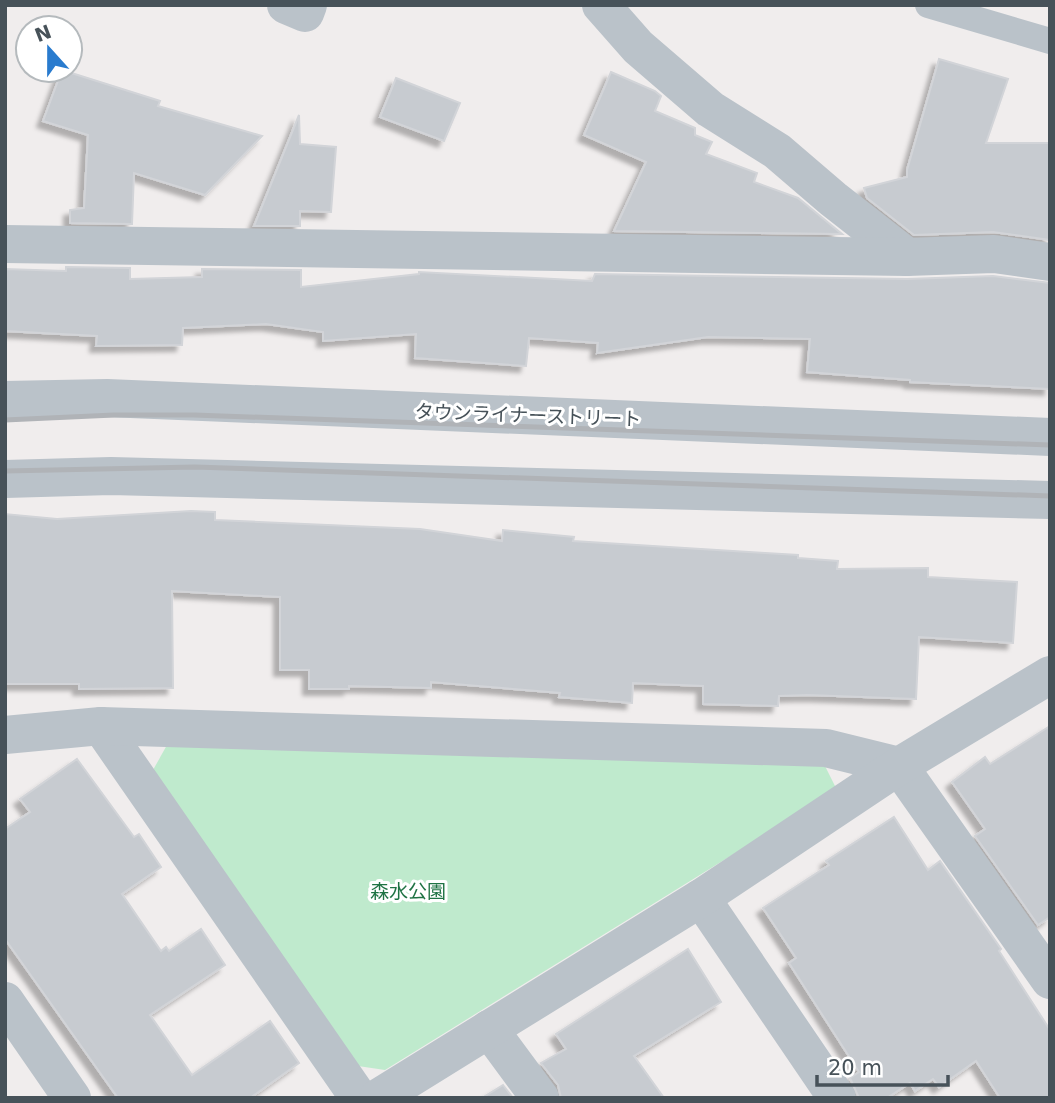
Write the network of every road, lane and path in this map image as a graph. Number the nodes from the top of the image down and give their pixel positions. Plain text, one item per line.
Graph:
1 (286, 5) edge
2 (309, 5) edge
3 (601, 5) edge
4 (928, 5) edge
5 (1050, 41) edge
6 (5, 244) edge
7 (907, 257) junction
8 (1050, 262) edge
9 (5, 400) edge
10 (1050, 437) edge
11 (5, 479) edge
12 (1050, 500) edge
13 (1050, 675) edge
14 (101, 726) junction
15 (5, 735) edge
16 (899, 766) junction
17 (701, 898) junction
18 (1047, 969) edge
19 (5, 1001) edge
20 (489, 1029) junction
21 (72, 1098) edge
22 (359, 1098) edge
23 (378, 1098) edge
24 (540, 1098) edge
25 (837, 1098) edge

1 - 2 street
3 - 7 street
4 - 5 lane
6 - 7 street
7 - 8 street
9 - 10 street, タウンライナーストリート
11 - 12 street
13 - 16 street
14 - 15 street
14 - 16 street
14 - 22 street
16 - 17 street
16 - 18 street
17 - 20 street
17 - 25 street
19 - 21 street
20 - 23 street
20 - 24 street

